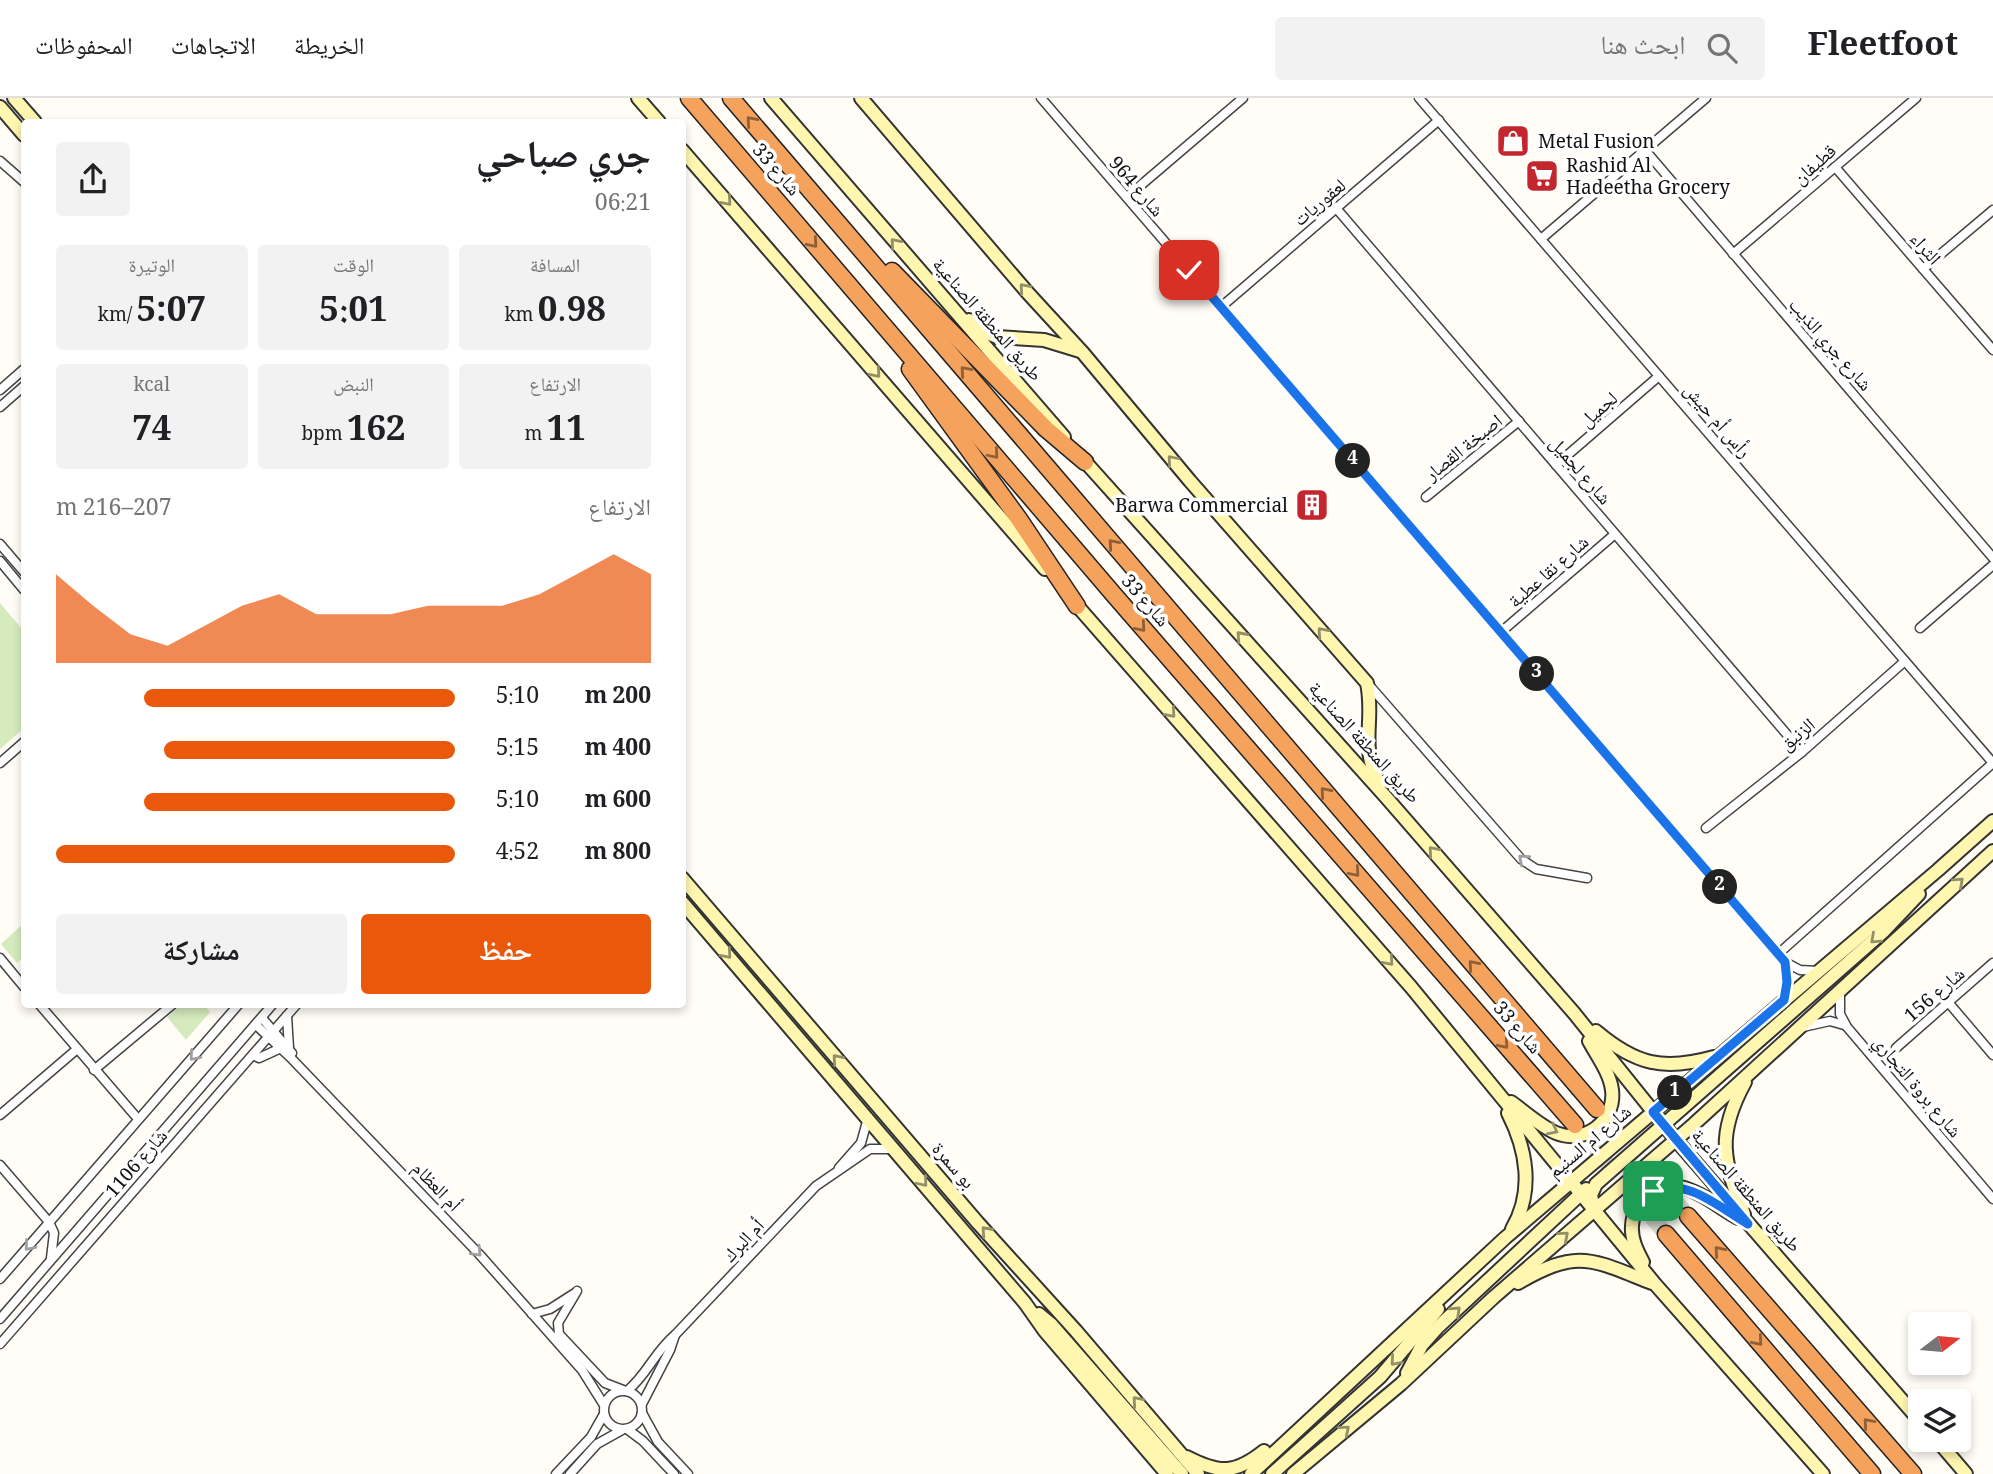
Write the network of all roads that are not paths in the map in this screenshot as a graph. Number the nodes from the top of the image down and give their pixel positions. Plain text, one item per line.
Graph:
1 (14, 98) edge
2 (638, 98) edge
3 (689, 98) edge
4 (732, 98) edge
5 (773, 98) edge
6 (861, 98) edge
7 (1041, 98) edge
8 (1244, 98) edge
9 (1419, 98) edge
10 (1706, 98) edge
11 (1916, 98) edge
12 (0, 107) edge
13 (32, 119) edge
14 (656, 119) edge
15 (1439, 120) junction
16 (21, 132) edge
17 (1645, 150) junction
18 (686, 155) edge
19 (0, 161) edge
20 (1835, 167) junction
21 (21, 179) edge
22 (1127, 197) junction
23 (1336, 208) junction
24 (1993, 210) edge
25 (1541, 239) junction
26 (859, 247) junction
27 (1733, 254) junction
28 (1923, 269) junction
29 (940, 295) junction
30 (1221, 307) junction
31 (870, 309) junction
32 (1993, 350) edge
33 (1083, 353) junction
34 (21, 372) edge
35 (1659, 376) junction
36 (21, 389) edge
37 (0, 390) edge
38 (0, 407) edge
39 (1519, 421) junction
40 (1085, 462) junction
41 (1556, 465) junction
42 (1426, 497) dead end
43 (1615, 534) junction
44 (0, 544) edge
45 (1993, 558) edge
46 (0, 561) edge
47 (1993, 565) edge
48 (21, 567) edge
49 (21, 586) edge
50 (1077, 606) junction
51 (1920, 628) dead end
52 (1501, 632) junction
53 (1905, 662) junction
54 (1367, 682) junction
55 (21, 745) edge
56 (1802, 752) junction
57 (0, 763) edge
58 (1993, 763) edge
59 (1385, 796) junction
60 (1993, 821) edge
61 (1706, 828) dead end
62 (1993, 851) edge
63 (1938, 870) junction
64 (1587, 878) dead end
65 (686, 883) edge
66 (686, 907) edge
67 (1778, 954) junction
68 (0, 958) edge
69 (1785, 962) junction
70 (1993, 963) edge
71 (1818, 971) junction
72 (21, 983) edge
73 (1840, 991) junction
74 (1784, 1000) junction
75 (1948, 1002) junction
76 (42, 1008) edge
77 (168, 1008) edge
78 (235, 1008) edge
79 (271, 1008) edge
80 (294, 1008) edge
81 (1574, 1013) junction
82 (287, 1016) junction
83 (259, 1022) junction
84 (1847, 1027) junction
85 (1801, 1028) junction
86 (272, 1034) junction
87 (285, 1048) junction
88 (1896, 1048) dead end
89 (76, 1051) junction
90 (253, 1055) junction
91 (1993, 1055) edge
92 (1720, 1056) junction
93 (94, 1070) junction
94 (1752, 1071) junction
95 (1497, 1092) junction
96 (1597, 1110) tunnel mouth
97 (1653, 1112) junction
98 (0, 1115) edge
99 (868, 1118) junction
100 (138, 1119) junction
101 (1575, 1125) tunnel mouth
102 (1664, 1126) junction
103 (1676, 1140) junction
104 (895, 1149) junction
105 (0, 1166) edge
106 (837, 1170) junction
107 (1571, 1182) junction
108 (1581, 1194) junction
109 (1993, 1199) edge
110 (1594, 1210) junction
111 (1688, 1216) tunnel mouth
112 (49, 1222) junction
113 (1748, 1224) junction
114 (1666, 1234) tunnel mouth
115 (1505, 1238) junction
116 (50, 1262) junction
117 (1470, 1270) junction
118 (0, 1279) edge
119 (1655, 1284) junction
120 (1494, 1297) junction
121 (1025, 1303) junction
122 (532, 1314) junction
123 (0, 1319) edge
124 (675, 1335) junction
125 (0, 1344) edge
126 (1086, 1378) junction
127 (1401, 1384) junction
128 (625, 1391) junction
129 (1908, 1407) edge
130 (604, 1409) junction
131 (642, 1409) junction
132 (1321, 1409) junction
133 (624, 1429) junction
134 (1947, 1452) edge
135 (1181, 1453) junction
136 (556, 1474) edge
137 (570, 1474) edge
138 (674, 1474) edge
139 (688, 1474) edge
140 (1158, 1474) edge
141 (1167, 1474) edge
142 (1182, 1474) edge
143 (1198, 1474) edge
144 (1251, 1474) edge
145 (1272, 1474) edge
146 (1293, 1474) edge
147 (1823, 1474) edge
148 (1872, 1474) edge
149 (1913, 1474) edge
150 (1966, 1474) edge

1 - 13 street
2 - 14 street
3 -> 31 highway, شارع 33
26 -> 4 highway, شارع 33
29 -> 5 street, طريق المنطقة الصناعية
33 -> 6 street, طريق المنطقة الصناعية
7 - 22 street, شارع 964
8 - 22 street
9 - 15 street, رأس أم حيش
10 - 17 street
11 - 20 street, قطيفان
12 - 16 street
15 - 23 street, لعقوريات
15 - 25 street, رأس أم حيش
17 - 25 street
17 - 27 street, شارع جري الذيب
18 -> 50 street
19 - 21 street
20 - 27 street, قطيفان
20 - 28 street, الثراء
22 - 30 street, شارع 964
23 - 30 street, لعقوريات
23 - 39 street, شارع لجميل
24 - 28 street
25 - 35 street, رأس أم حيش
26 - 40 highway
96 -> 26 highway, شارع 33
27 - 45 street, شارع جري الذيب
28 - 32 street, الثراء
29 - 33 street
29 - 40 street, طريق المنطقة الصناعية
30 - 52 street, شارع 964
31 - 50 highway
31 -> 101 highway, شارع 33
54 -> 33 street, طريق المنطقة الصناعية
34 - 37 street
35 - 41 street, لجميل
35 - 53 street, رأس أم حيش
36 - 38 street
39 - 41 street, شارع لجميل
39 - 42 street, اصبخة القصار
59 -> 40 street, طريق المنطقة الصناعية
41 - 43 street, شارع لجميل
43 - 52 street, شارع نقا عطية
43 - 56 street, شارع لجميل
44 - 48 street
46 - 49 street
47 - 51 street
50 -> 95 street
52 - 67 street, شارع 964
53 - 56 street, الزنبق
53 - 58 street, رأس أم حيش
54 - 59 street
64 -> 54 street, طريق المنطقة الصناعية
55 - 57 street
56 - 61 street, الزنبق
58 - 67 street
81 -> 59 street, طريق المنطقة الصناعية
60 - 63 street, شارع ام السنيم
73 -> 62 street
63 - 71 street, شارع ام السنيم
63 -> 102 street
135 -> 65 street, بو سمرة
66 -> 99 street, بو سمرة
67 - 69 street, شارع 964
68 - 72 street
69 - 71 street
69 - 74 street
70 - 75 street, شارع 156
71 - 74 street, شارع ام السنيم
73 - 84 street, شارع بروة التجاري
73 - 85 street
74 - 92 street, شارع ام السنيم
75 - 88 street, شارع 156
75 - 91 street
76 - 89 street
77 - 93 street
78 -> 100 street
79 - 83 street, شارع 1106
80 - 82 street, شارع 1106
81 - 92 street
95 -> 81 street
81 - 97 street, طريق المنطقة الصناعية
82 - 86 street, شارع 1106
82 - 87 street
83 - 86 street, أم العظام
83 - 116 street, شارع 1106
84 - 85 street, شارع بروة التجاري
84 - 109 street, شارع بروة التجاري
85 - 94 street
86 - 87 street, أم العظام
86 - 90 street, شارع 1106
87 - 90 street
87 -> 122 street, أم العظام
89 - 93 street
89 - 98 street
90 - 125 street, شارع 1106
92 - 97 street, شارع ام السنيم
93 - 100 street
94 - 103 street
94 - 113 street
95 - 107 street
95 - 115 street
97 - 102 street, طريق المنطقة الصناعية
97 - 107 street, شارع ام السنيم
97 - 108 street
99 - 104 street, بو سمرة
99 - 106 street, أم البرك
100 - 112 street
102 - 103 street, طريق المنطقة الصناعية
102 - 110 street
103 - 110 street
103 - 113 street, طريق المنطقة الصناعية
104 - 106 street, أم البرك
104 -> 121 street, بو سمرة
105 - 112 street
106 - 124 street, أم البرك
107 - 108 street
107 - 115 street, شارع ام السنيم
108 - 110 street
127 -> 108 street
110 - 119 street
120 -> 110 street
149 -> 111 highway
112 - 116 street
112 -> 118 street
113 - 119 street
113 - 129 street, طريق المنطقة الصناعية
114 -> 148 highway
115 - 117 street, شارع ام السنيم
116 - 123 street, شارع 1106
117 - 132 street, شارع ام السنيم
117 -> 145 street
119 - 120 street
119 - 147 street
120 - 127 street
121 - 126 street, بو سمرة
121 - 142 street
122 - 128 street
122 - 130 street, أم العظام
124 - 128 street, أم البرك
124 - 131 street, أم البرك
126 - 140 street
126 - 141 street, بو سمرة
146 -> 127 street
128 - 130 street
128 - 131 street
130 - 133 street
130 - 136 street
131 - 133 street
131 - 139 street
132 - 135 street
132 - 144 street, شارع ام السنيم
133 - 137 street
133 - 138 street
134 - 150 street
135 - 143 street, بو سمرة

